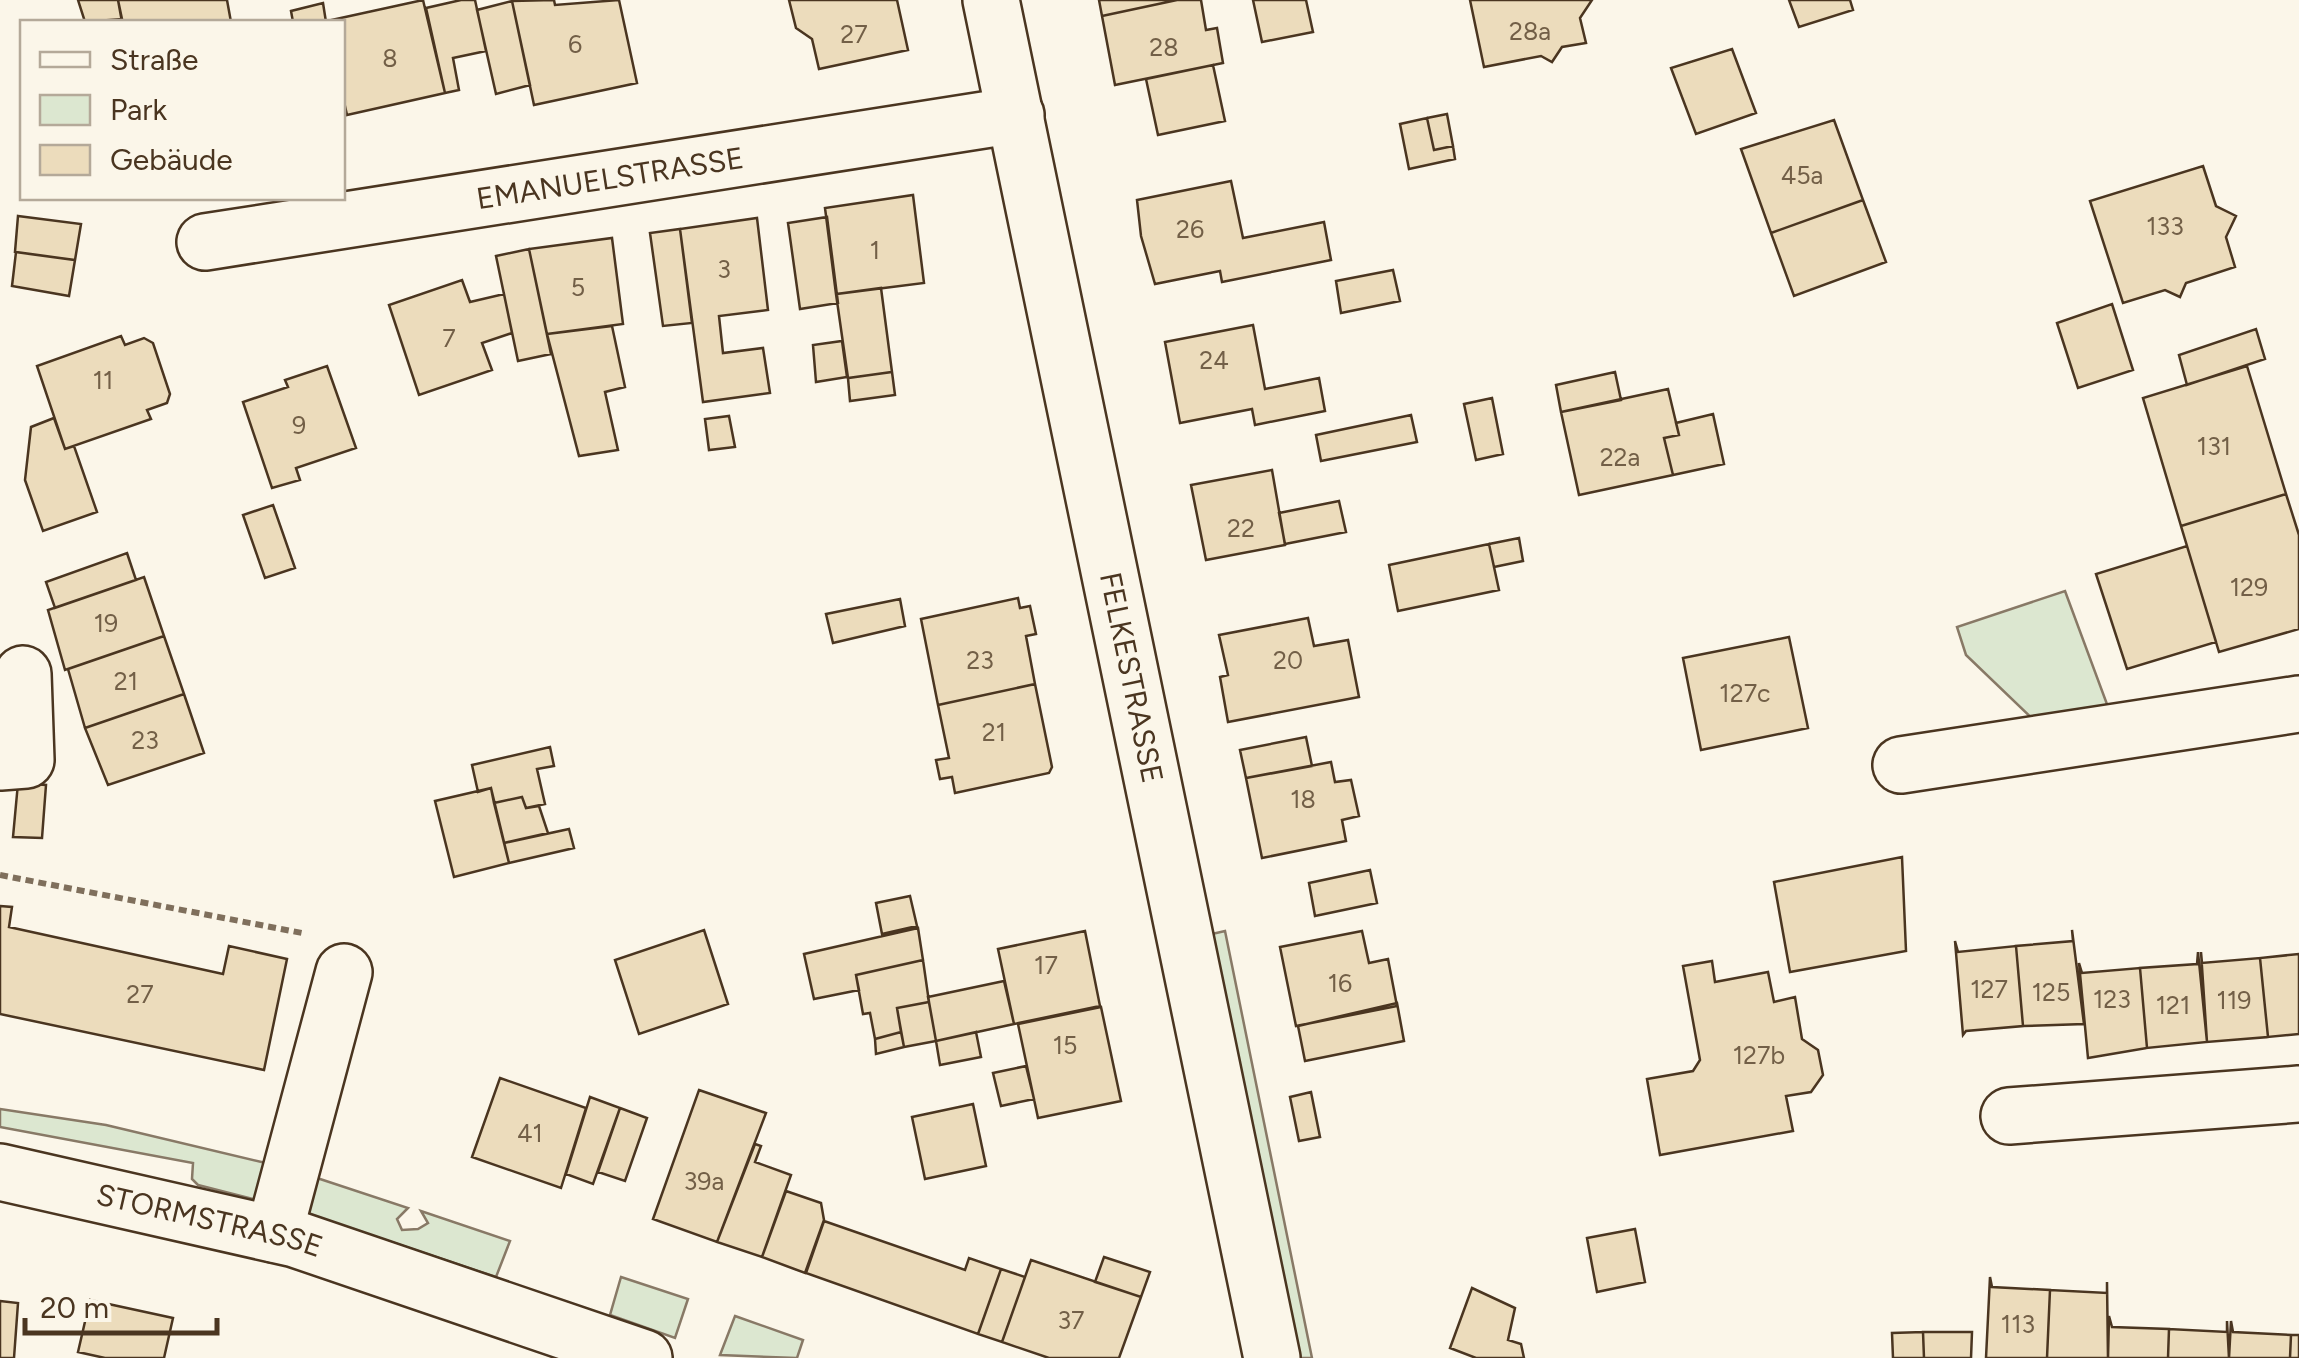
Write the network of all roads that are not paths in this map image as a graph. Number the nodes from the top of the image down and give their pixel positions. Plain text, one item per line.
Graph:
1 (991, 0) edge
2 (1016, 115) junction
3 (205, 242) dead end
4 (23, 674) dead end
5 (2299, 704) edge
6 (0, 762) edge
7 (1901, 765) dead end
8 (330, 954) road end
9 (2299, 1094) edge
10 (2010, 1116) dead end
11 (0, 1172) edge
12 (274, 1234) junction
13 (644, 1358) edge
14 (1272, 1358) edge

1 - 2 street, FELKESTRASSE
2 - 3 street, EMANUELSTRASSE
2 - 14 street, FELKESTRASSE
4 - 6 street
5 - 7 street
8 - 12 street
9 - 10 street
11 - 12 street, STORMSTRASSE
12 - 13 street, STORMSTRASSE

